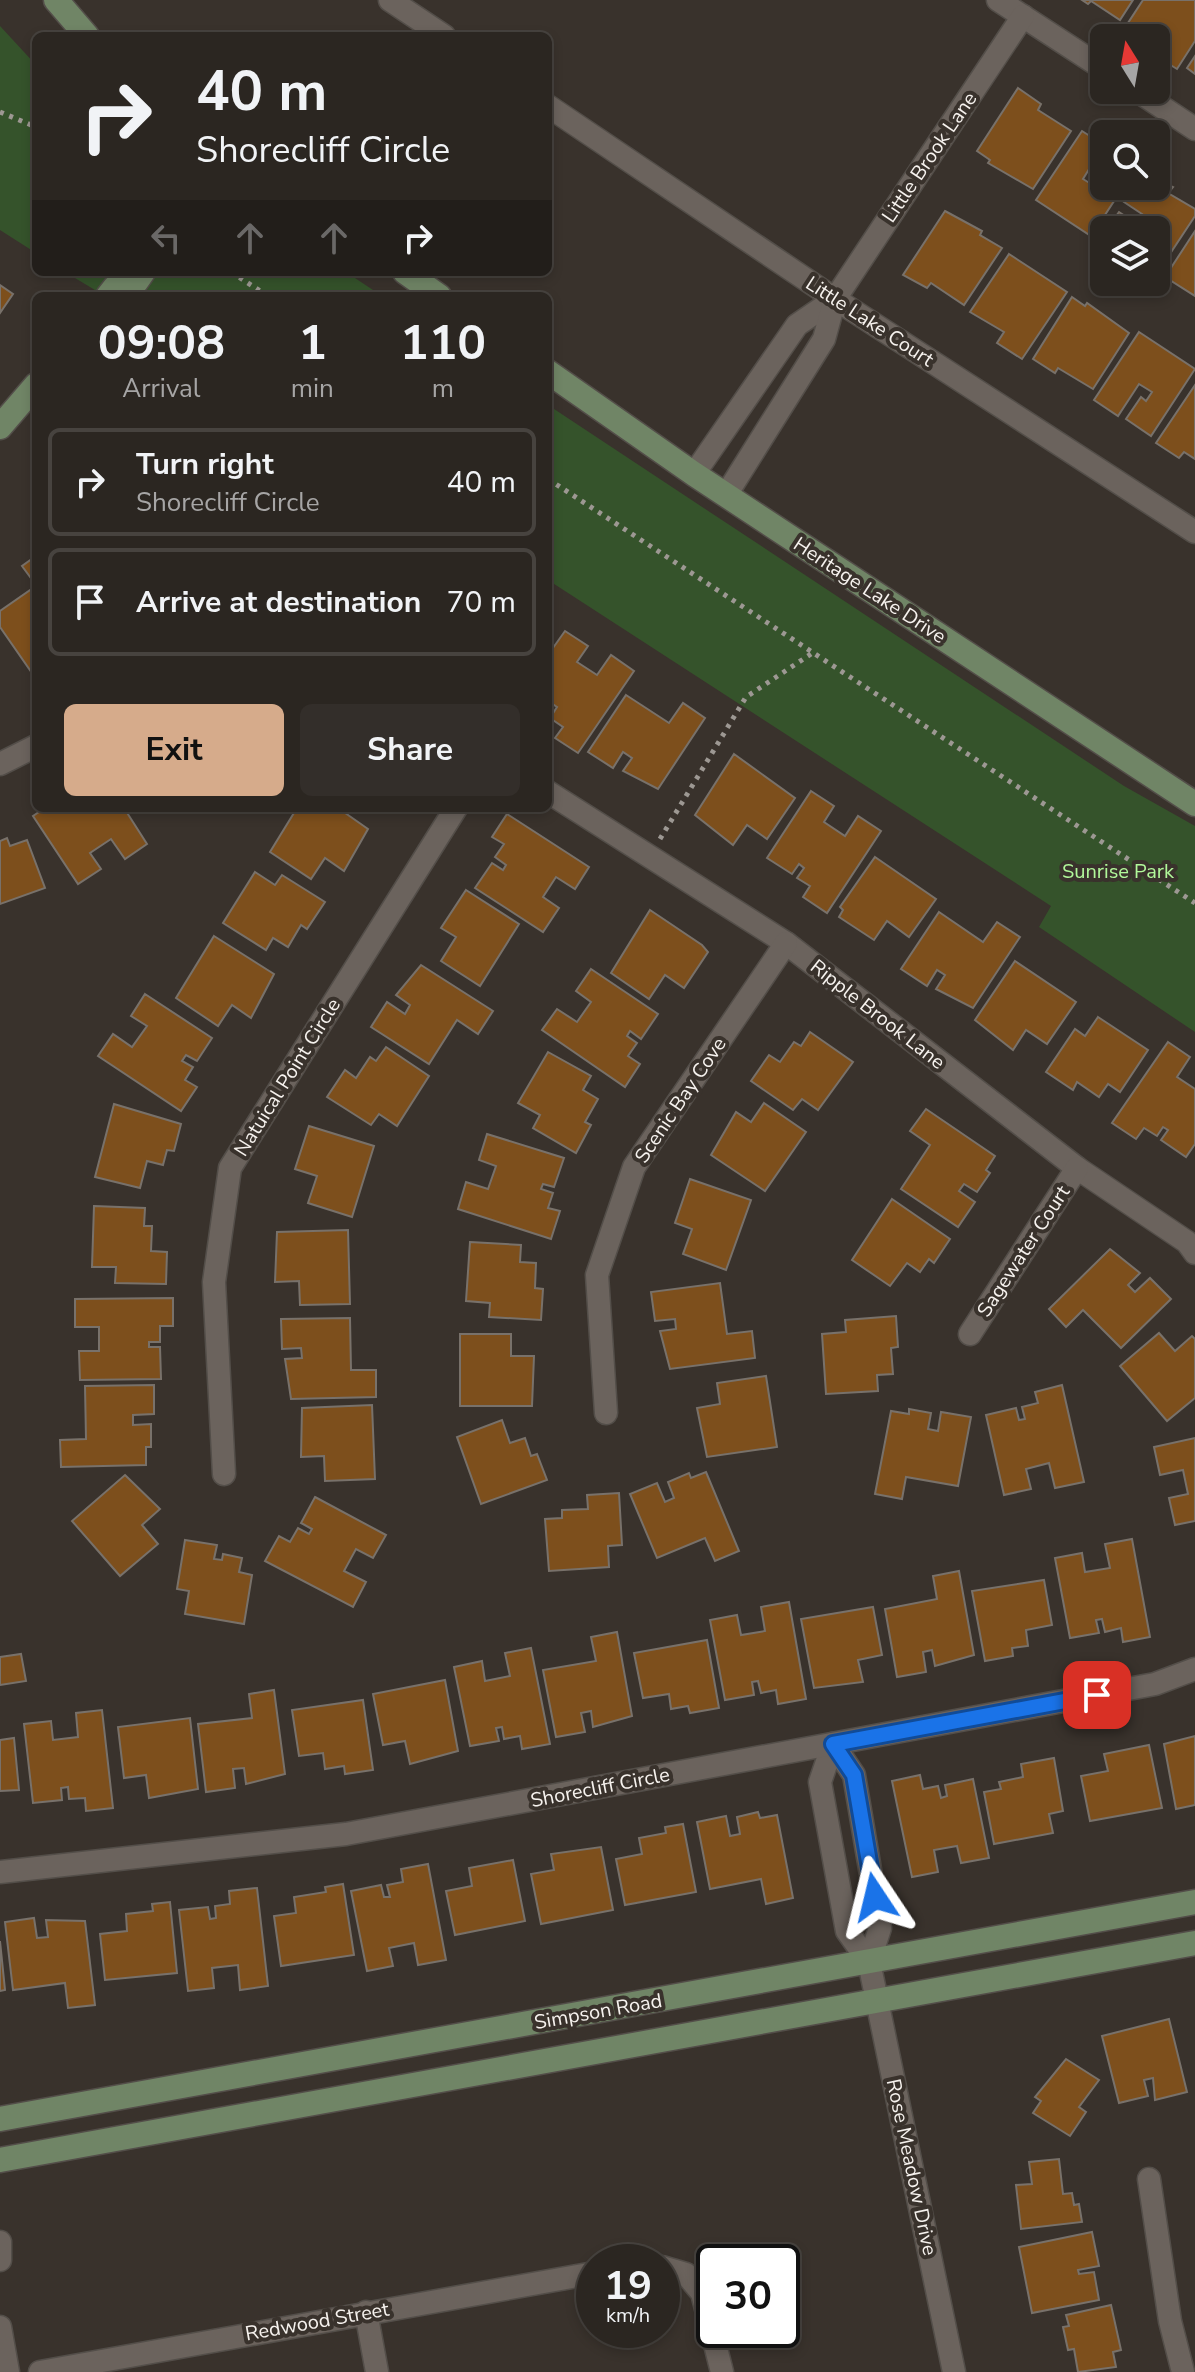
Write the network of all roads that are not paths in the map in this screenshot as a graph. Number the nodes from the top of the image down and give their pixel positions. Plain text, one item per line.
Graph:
1 (56, 0) edge
2 (390, 0) edge
3 (998, 0) edge
4 (1023, 16) junction
5 (84, 32) edge
6 (438, 32) edge
7 (1090, 60) edge
8 (1157, 104) edge
9 (552, 109) edge
10 (1195, 129) edge
11 (140, 276) edge
12 (411, 276) edge
13 (111, 285) edge
14 (433, 292) edge
15 (835, 299) junction
16 (552, 375) edge
17 (32, 390) edge
18 (0, 427) edge
19 (694, 474) junction
20 (726, 495) junction
21 (1195, 532) edge
22 (32, 748) edge
23 (0, 764) edge
24 (552, 795) edge
25 (1195, 804) edge
26 (453, 812) edge
27 (786, 943) junction
28 (1077, 1168) junction
29 (1195, 1253) edge
30 (970, 1334) dead end
31 (606, 1413) dead end
32 (224, 1474) dead end
33 (1195, 1669) edge
34 (833, 1744) junction
35 (0, 1872) edge
36 (1195, 1902) edge
37 (1195, 1943) edge
38 (869, 1962) junction
39 (877, 2001) junction
40 (0, 2119) edge
41 (0, 2160) edge
42 (1149, 2179) dead end
43 (0, 2242) edge
44 (0, 2260) edge
45 (680, 2272) edge
46 (576, 2276) edge
47 (366, 2312) junction
48 (0, 2327) edge
49 (8, 2372) edge
50 (40, 2372) edge
51 (377, 2372) edge
52 (722, 2372) edge
53 (954, 2372) edge
54 (1183, 2372) edge

1 - 5 main road
2 - 6 street
3 - 4 street
4 - 7 street
4 - 15 street, Little Brook Lane
8 - 10 street
9 - 15 street, Little Lake Court
11 - 13 main road
12 - 14 main road
15 - 19 street, Little Brook Lane
15 - 20 street, Little Brook Lane
15 - 21 street, Little Lake Court
16 - 19 main road, Heritage Lake Drive
17 - 18 main road
19 - 20 main road, Heritage Lake Drive
20 - 25 main road, Heritage Lake Drive
22 - 23 street
24 - 27 street, Ripple Brook Lane
26 - 32 street, Natuical Point Circle
27 - 28 street, Ripple Brook Lane
27 - 31 street, Scenic Bay Cove
28 - 29 street, Ripple Brook Lane
28 - 30 street, Sagewater Court
33 - 34 street, Shorecliff Circle
34 - 35 street, Shorecliff Circle
34 - 38 street
34 - 38 street
36 - 38 main road, Simpson Road
37 - 39 main road, Simpson Road
38 - 39 street, Rose Meadow Drive
38 - 40 main road, Simpson Road
39 - 41 main road, Simpson Road
39 - 53 street, Rose Meadow Drive
42 - 54 street
43 - 44 street
45 - 52 street
46 - 47 street, Redwood Street
47 - 50 street, Redwood Street
47 - 51 street
48 - 49 street

